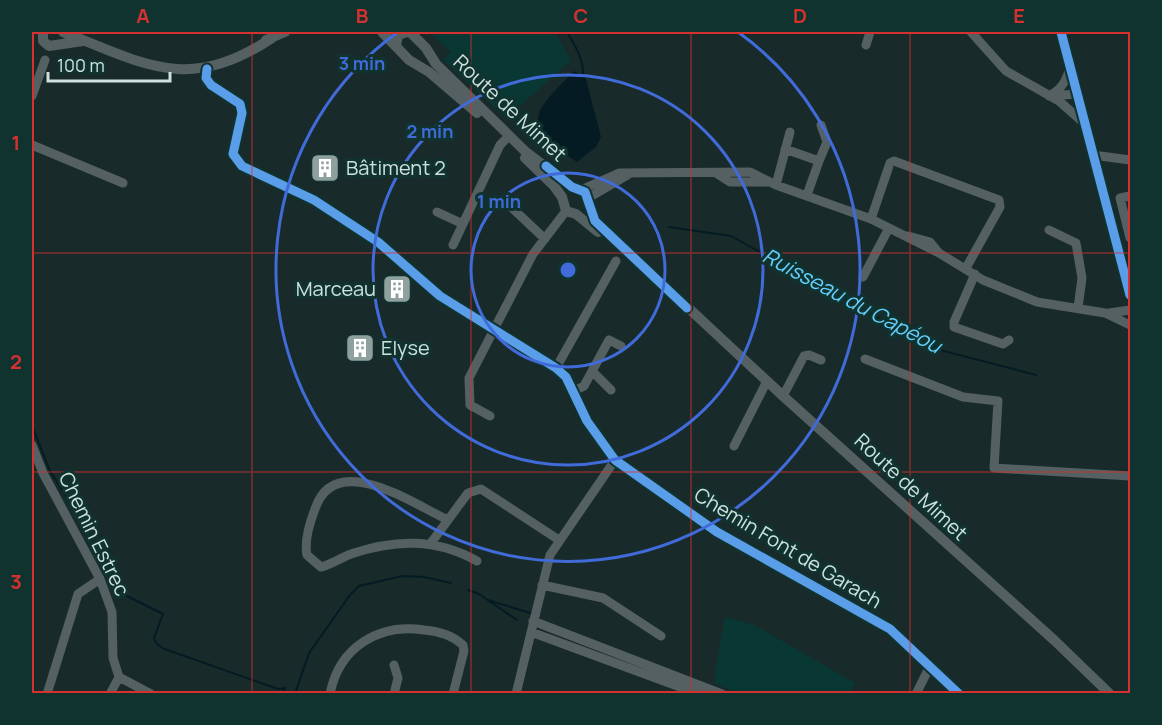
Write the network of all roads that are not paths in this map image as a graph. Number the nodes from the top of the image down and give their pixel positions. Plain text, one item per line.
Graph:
1 (285, 32) edge
2 (382, 32) edge
3 (409, 32) edge
4 (870, 32) edge
5 (971, 32) edge
6 (1061, 32) edge
7 (42, 35) edge
8 (61, 38) edge
9 (272, 38) junction
10 (866, 45) dead end
11 (396, 46) junction
12 (428, 52) junction
13 (45, 60) junction
14 (414, 63) junction
15 (151, 65) junction
16 (1070, 68) junction
17 (207, 69) junction
18 (32, 96) edge
19 (1049, 96) junction
20 (1076, 96) junction
21 (1059, 101) junction
22 (1084, 123) junction
23 (821, 125) dead end
24 (790, 132) dead end
25 (507, 137) junction
26 (32, 145) edge
27 (785, 149) junction
28 (1093, 155) junction
29 (819, 160) junction
30 (1131, 160) edge
31 (750, 172) junction
32 (716, 173) junction
33 (123, 183) dead end
34 (748, 183) junction
35 (773, 184) junction
36 (583, 195) junction
37 (807, 195) junction
38 (1131, 196) edge
39 (562, 197) junction
40 (510, 206) dead end
41 (437, 212) dead end
42 (571, 213) junction
43 (871, 219) junction
44 (463, 224) junction
45 (889, 228) junction
46 (1049, 230) dead end
47 (1131, 238) edge
48 (545, 239) junction
49 (453, 245) dead end
50 (616, 261) dead end
51 (966, 268) junction
52 (975, 274) junction
53 (863, 277) dead end
54 (1131, 295) edge
55 (687, 308) junction
56 (1078, 308) junction
57 (1131, 310) edge
58 (1105, 313) junction
59 (1131, 325) edge
60 (494, 329) junction
61 (1009, 340) dead end
62 (621, 346) dead end
63 (822, 360) dead end
64 (865, 360) dead end
65 (556, 368) junction
66 (592, 371) junction
67 (767, 381) junction
68 (611, 390) dead end
69 (574, 391) junction
70 (783, 396) junction
71 (490, 416) dead end
72 (32, 445) edge
73 (734, 446) dead end
74 (615, 460) junction
75 (1131, 476) edge
76 (448, 520) junction
77 (559, 540) junction
78 (431, 543) junction
79 (477, 561) dead end
80 (100, 579) junction
81 (542, 585) junction
82 (533, 621) junction
83 (531, 632) junction
84 (661, 636) dead end
85 (394, 665) dead end
86 (930, 666) junction
87 (119, 678) junction
88 (47, 693) edge
89 (110, 693) edge
90 (151, 693) edge
91 (330, 693) edge
92 (394, 693) edge
93 (453, 693) edge
94 (516, 693) edge
95 (699, 693) edge
96 (722, 693) edge
97 (916, 693) edge
98 (959, 693) edge
99 (1110, 693) edge

1 - 9 street
2 - 11 street, Route de Mimet
3 - 11 street, Route de Mimet
3 - 12 street, Route de Mimet
4 - 10 street
5 - 19 street
6 - 16 street
7 - 8 street
7 - 13 street
8 - 13 street
8 - 15 street
9 - 15 street
9 - 17 street
11 - 14 street, Route de Mimet
12 - 14 street, Route de Mimet
12 - 25 street, Route de Mimet
13 - 18 street
14 - 25 street, Route de Mimet
15 - 17 street
16 - 19 street
16 - 20 street
17 - 60 street, Chemin Font de Garach
19 - 20 street
19 - 21 street
20 - 21 street
20 - 22 street
21 - 22 street
22 - 28 street
23 - 29 street
24 - 27 street
25 - 36 street, Route de Mimet
25 - 39 street, Route de Mimet
25 - 44 street
26 - 33 street
27 - 29 street
27 - 35 street
28 - 30 street
28 - 54 street
29 - 37 street
31 - 32 street
31 - 34 street
31 - 35 street
32 - 34 street
32 - 36 street
34 - 35 street
35 - 37 street
36 - 39 street, Route de Mimet
36 - 42 street
36 - 55 street, Route de Mimet
37 - 43 street
38 - 47 street
39 - 42 street, Route de Mimet
40 - 48 street
41 - 44 street
42 - 48 street
42 - 55 street, Route de Mimet
43 - 45 street
43 - 51 street
44 - 49 street
45 - 51 street
45 - 53 street
46 - 56 street
48 - 60 street
50 - 65 street
51 - 52 street
52 - 56 street
52 - 61 street
55 - 67 street, Route de Mimet
56 - 58 street
57 - 58 street
58 - 59 street
60 - 65 street, Chemin Font de Garach
60 - 71 street
62 - 66 street
63 - 70 street
64 - 75 street
65 - 69 street, Chemin Font de Garach
66 - 68 street
66 - 69 street
67 - 70 street, Route de Mimet
67 - 73 street
69 - 74 street, Chemin Font de Garach
70 - 99 street, Route de Mimet
72 - 80 street, Chemin Estrec
74 - 77 street
74 - 86 street, Chemin Font de Garach
76 - 77 street
76 - 78 street
76 - 78 street
77 - 81 street
78 - 79 street
80 - 87 street, Chemin Estrec
80 - 88 street
81 - 82 street
81 - 84 street
82 - 83 street
82 - 96 street
83 - 94 street
83 - 95 street
85 - 92 street
86 - 97 street
86 - 98 street, Chemin Font de Garach
87 - 89 street
87 - 90 street
91 - 93 street

